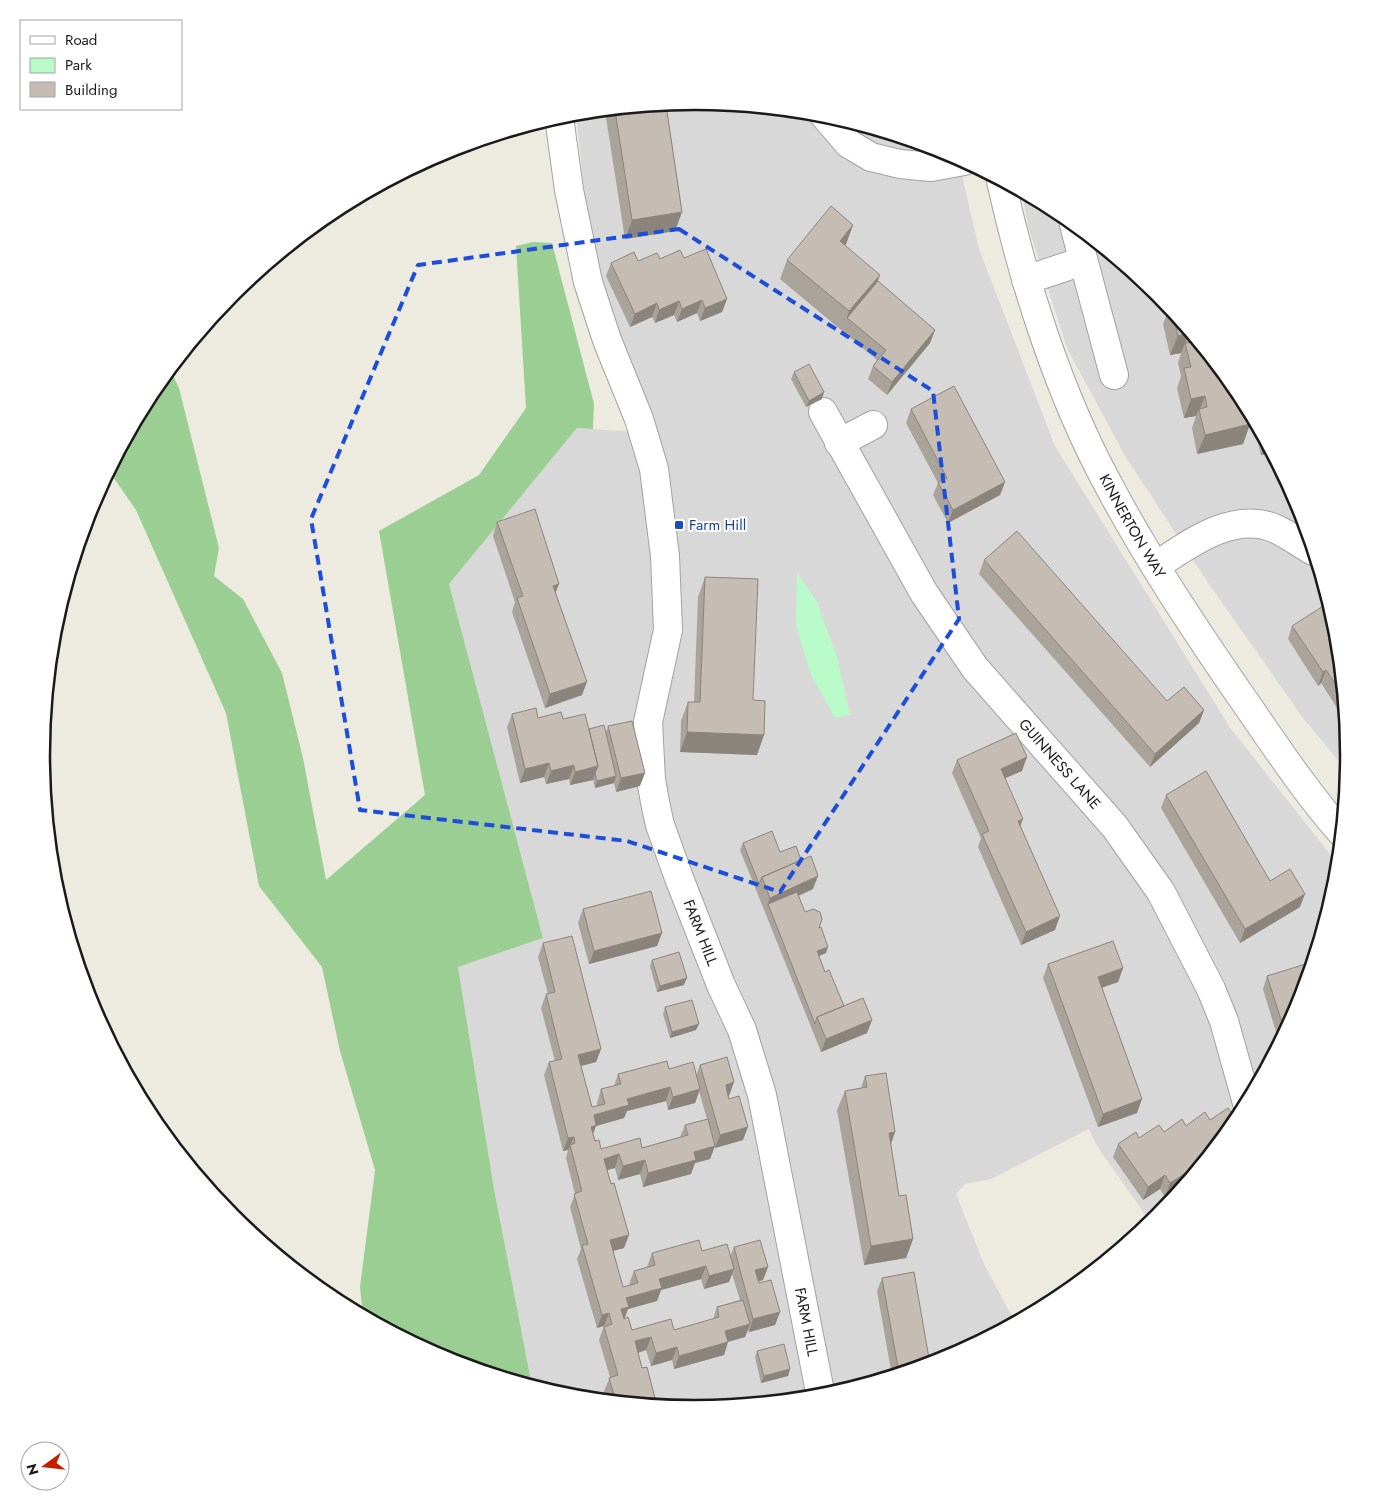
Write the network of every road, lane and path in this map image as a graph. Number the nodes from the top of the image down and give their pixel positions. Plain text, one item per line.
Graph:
1 (560, 125) edge
2 (833, 126) edge
3 (951, 164) edge
4 (1003, 189) edge
5 (1077, 236) edge
6 (1083, 261) junction
7 (1026, 280) junction
8 (1114, 375) dead end
9 (823, 412) dead end
10 (872, 425) dead end
11 (838, 443) junction
12 (1305, 546) edge
13 (1156, 566) junction
14 (1336, 825) edge
15 (1244, 1094) edge
16 (819, 1388) edge

1 - 16 street, FARM HILL
2 - 3 street
4 - 7 street, KINNERTON WAY
5 - 6 street
6 - 7 street
6 - 8 street
7 - 13 street, KINNERTON WAY
9 - 11 street, GUINNESS LANE
10 - 11 street
11 - 15 street, GUINNESS LANE
12 - 13 street
13 - 14 street, KINNERTON WAY

